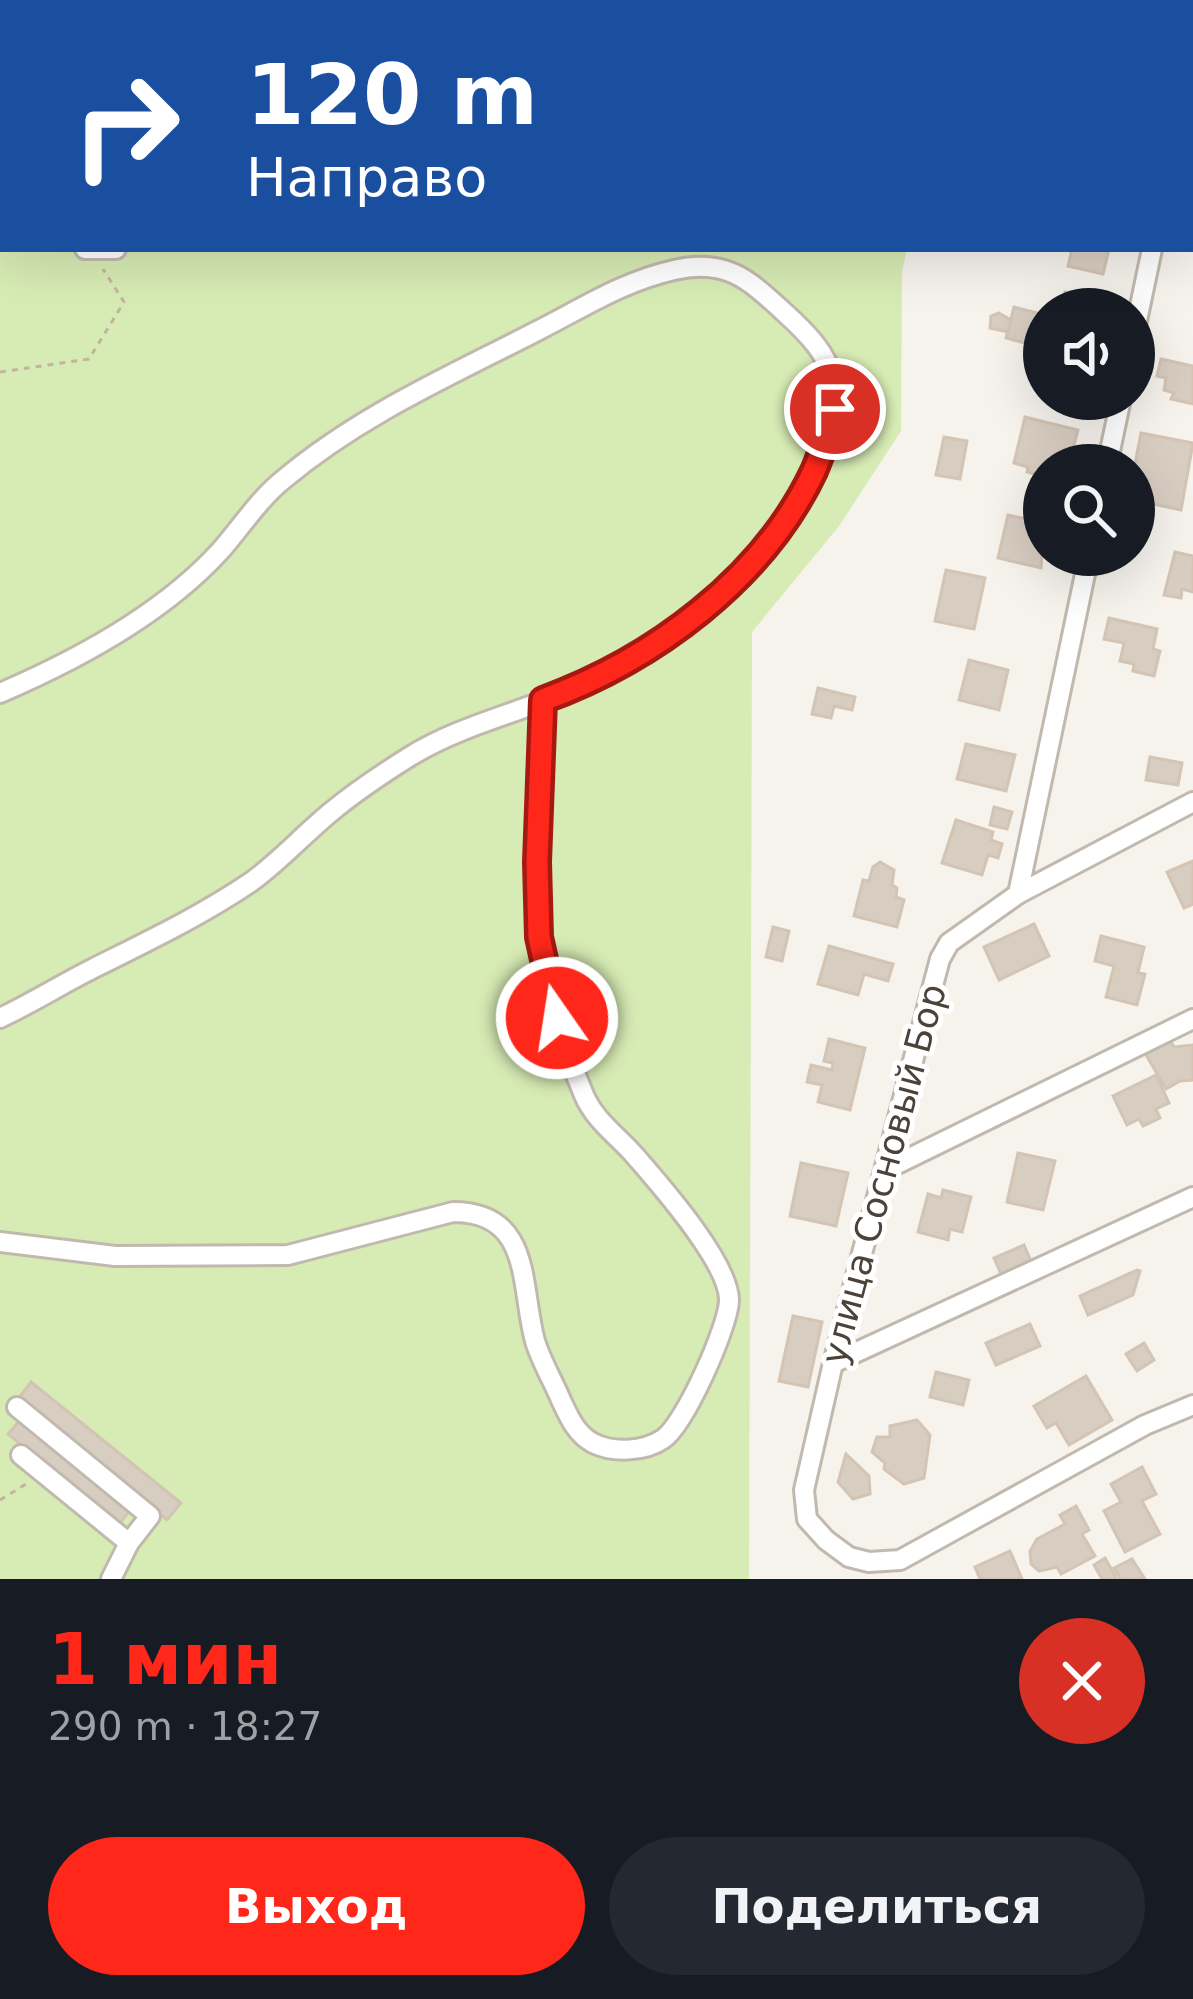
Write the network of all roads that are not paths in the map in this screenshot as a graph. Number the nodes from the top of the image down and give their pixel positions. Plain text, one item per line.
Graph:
1 (1151, 252) edge
2 (1144, 288) edge
3 (1084, 576) edge
4 (0, 693) edge
5 (543, 700) junction
6 (1193, 802) edge
7 (1018, 894) junction
8 (0, 1018) edge
9 (1193, 1019) edge
10 (887, 1169) junction
11 (1193, 1197) edge
12 (0, 1242) edge
13 (832, 1364) junction
14 (1193, 1405) edge
15 (16, 1407) dead end
16 (20, 1455) dead end
17 (129, 1543) junction
18 (111, 1579) edge

1 - 2 street
3 - 7 street
4 - 5 street
5 - 8 street
5 - 12 street
6 - 7 street, улица Сосновый Бор
7 - 10 street, улица Сосновый Бор
9 - 10 street
10 - 13 street, улица Сосновый Бор
11 - 13 street
13 - 14 street, улица Сосновый Бор
15 - 17 street
16 - 17 street
17 - 18 street

